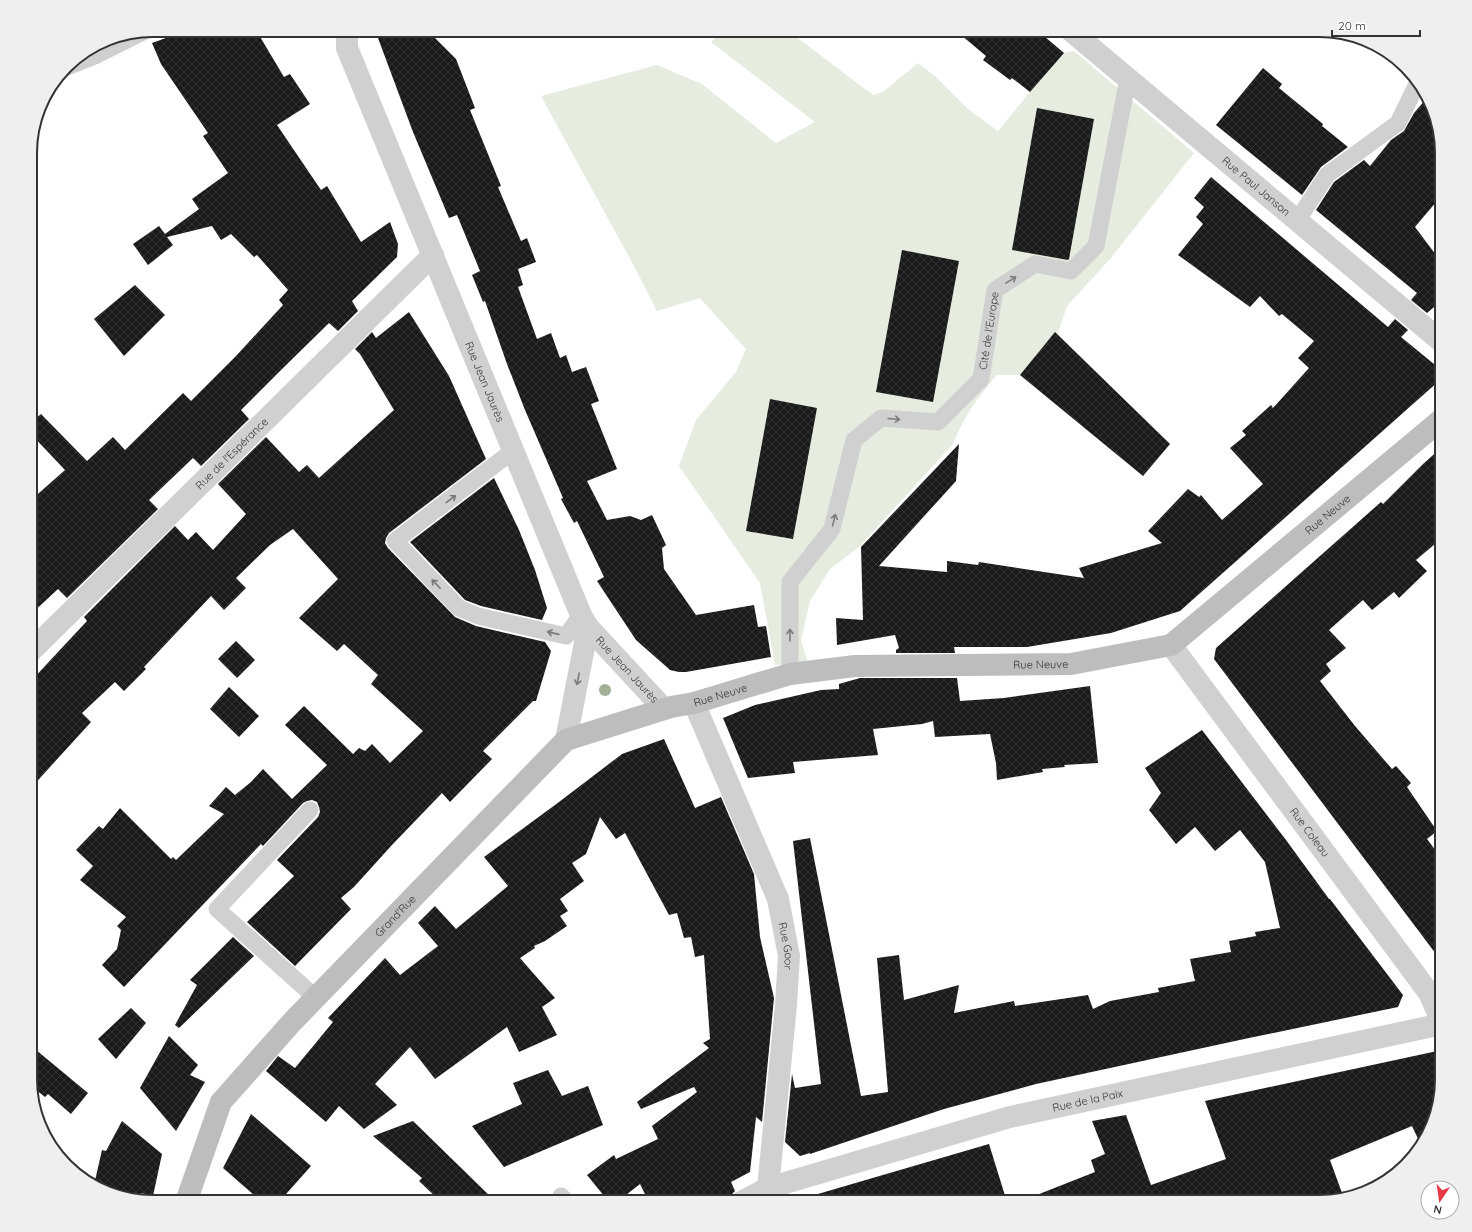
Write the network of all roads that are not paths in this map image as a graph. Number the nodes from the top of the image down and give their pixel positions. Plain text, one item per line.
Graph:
1 (347, 37) edge
2 (1078, 37) edge
3 (128, 40) edge
4 (82, 61) edge
5 (1128, 78) junction
6 (1415, 88) edge
7 (1297, 221) junction
8 (433, 255) junction
9 (1435, 336) edge
10 (1435, 425) edge
11 (514, 450) junction
12 (585, 621) junction
13 (37, 645) edge
14 (1172, 645) junction
15 (790, 674) junction
16 (694, 703) junction
17 (664, 709) junction
18 (566, 740) junction
19 (310, 810) dead end
20 (316, 998) junction
21 (1435, 1007) edge
22 (1435, 1025) edge
23 (188, 1195) edge
24 (763, 1195) edge

1 - 8 street, Rue Jean Jaurès
2 - 5 street, Rue Paul Janson
3 - 4 lane
5 - 7 street, Rue Paul Janson
15 -> 5 lane, Cité de l'Europe
6 - 7 lane
7 - 9 street, Rue Paul Janson
8 - 11 street, Rue Jean Jaurès
8 - 13 street, Rue de l'Espérance
10 - 14 street, Rue Neuve
11 - 12 street, Rue Jean Jaurès
12 -> 11 lane
12 - 17 street, Rue Jean Jaurès
12 -> 18 street
14 - 15 street, Rue Neuve
14 - 21 street, Rue Coleau
15 - 16 street, Rue Neuve
16 - 17 street, Rue Neuve
16 - 24 street, Rue Goor
17 - 18 street, Rue Neuve
18 - 20 street, Grand'Rue
19 - 20 lane
20 - 23 street, Grand'Rue
22 - 24 street, Rue de la Paix

